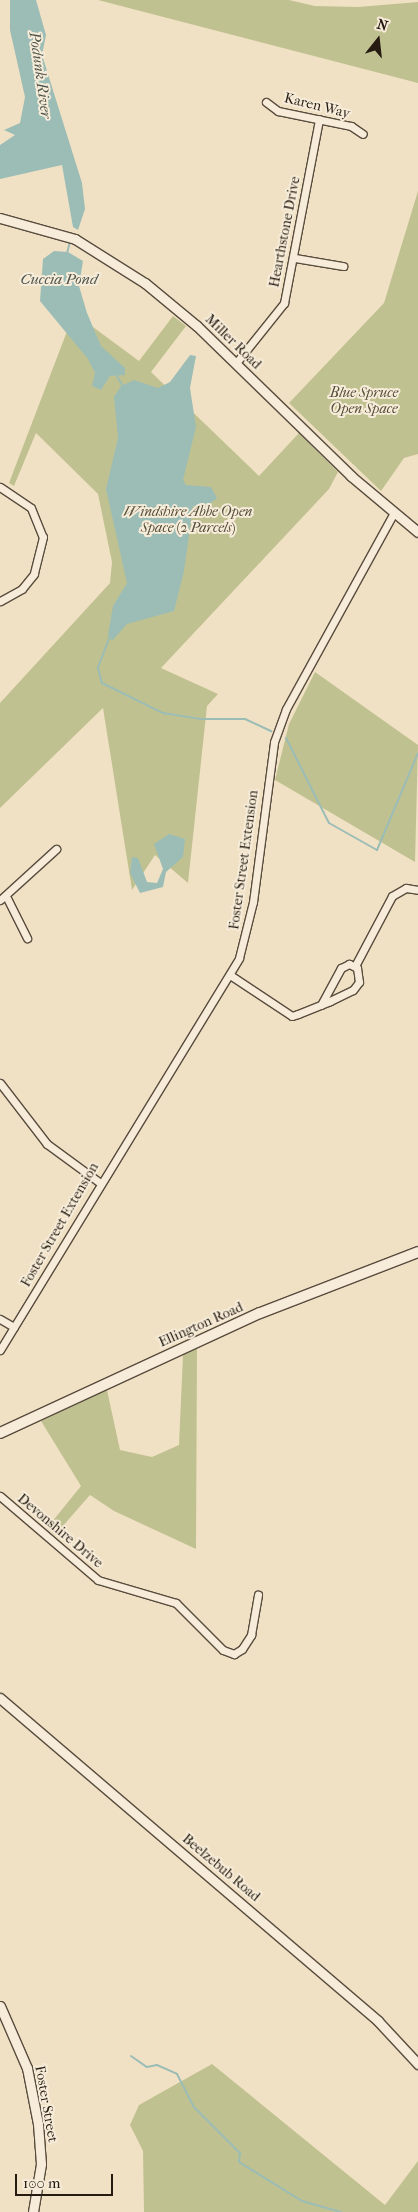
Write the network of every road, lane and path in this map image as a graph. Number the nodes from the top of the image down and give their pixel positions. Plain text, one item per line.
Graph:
1 (266, 102) dead end
2 (319, 119) junction
3 (363, 134) dead end
4 (0, 218) edge
5 (295, 258) junction
6 (343, 266) dead end
7 (236, 363) junction
8 (0, 487) edge
9 (394, 514) junction
10 (418, 532) edge
11 (0, 601) edge
12 (56, 849) dead end
13 (418, 890) edge
14 (3, 899) edge
15 (27, 938) dead end
16 (355, 966) junction
17 (230, 975) junction
18 (321, 1005) junction
19 (0, 1083) edge
20 (99, 1182) junction
21 (418, 1252) edge
22 (0, 1319) edge
23 (14, 1327) junction
24 (0, 1350) edge
25 (0, 1433) edge
26 (0, 1496) edge
27 (258, 1595) dead end
28 (0, 1698) edge
29 (0, 2006) edge
30 (418, 2064) edge
31 (33, 2212) edge

1 - 2 street, Karen Way
2 - 3 street, Karen Way
2 - 5 street, Hearthstone Drive
4 - 7 street, Miller Road
5 - 6 street
5 - 7 street, Hearthstone Drive
7 - 9 street, Miller Road
8 - 11 street
9 - 10 street, Miller Road
9 - 17 street, Foster Street Extension
12 - 14 street
13 - 16 street
14 - 15 street
16 - 18 street
16 - 18 street
17 - 18 street
17 - 20 street, Foster Street Extension
19 - 20 street
20 - 23 street, Foster Street Extension
21 - 25 main road, Ellington Road
22 - 23 street
23 - 24 street, Foster Street Extension
26 - 27 street, Devonshire Drive
28 - 30 street, Beelzebub Road
29 - 31 street, Foster Street

